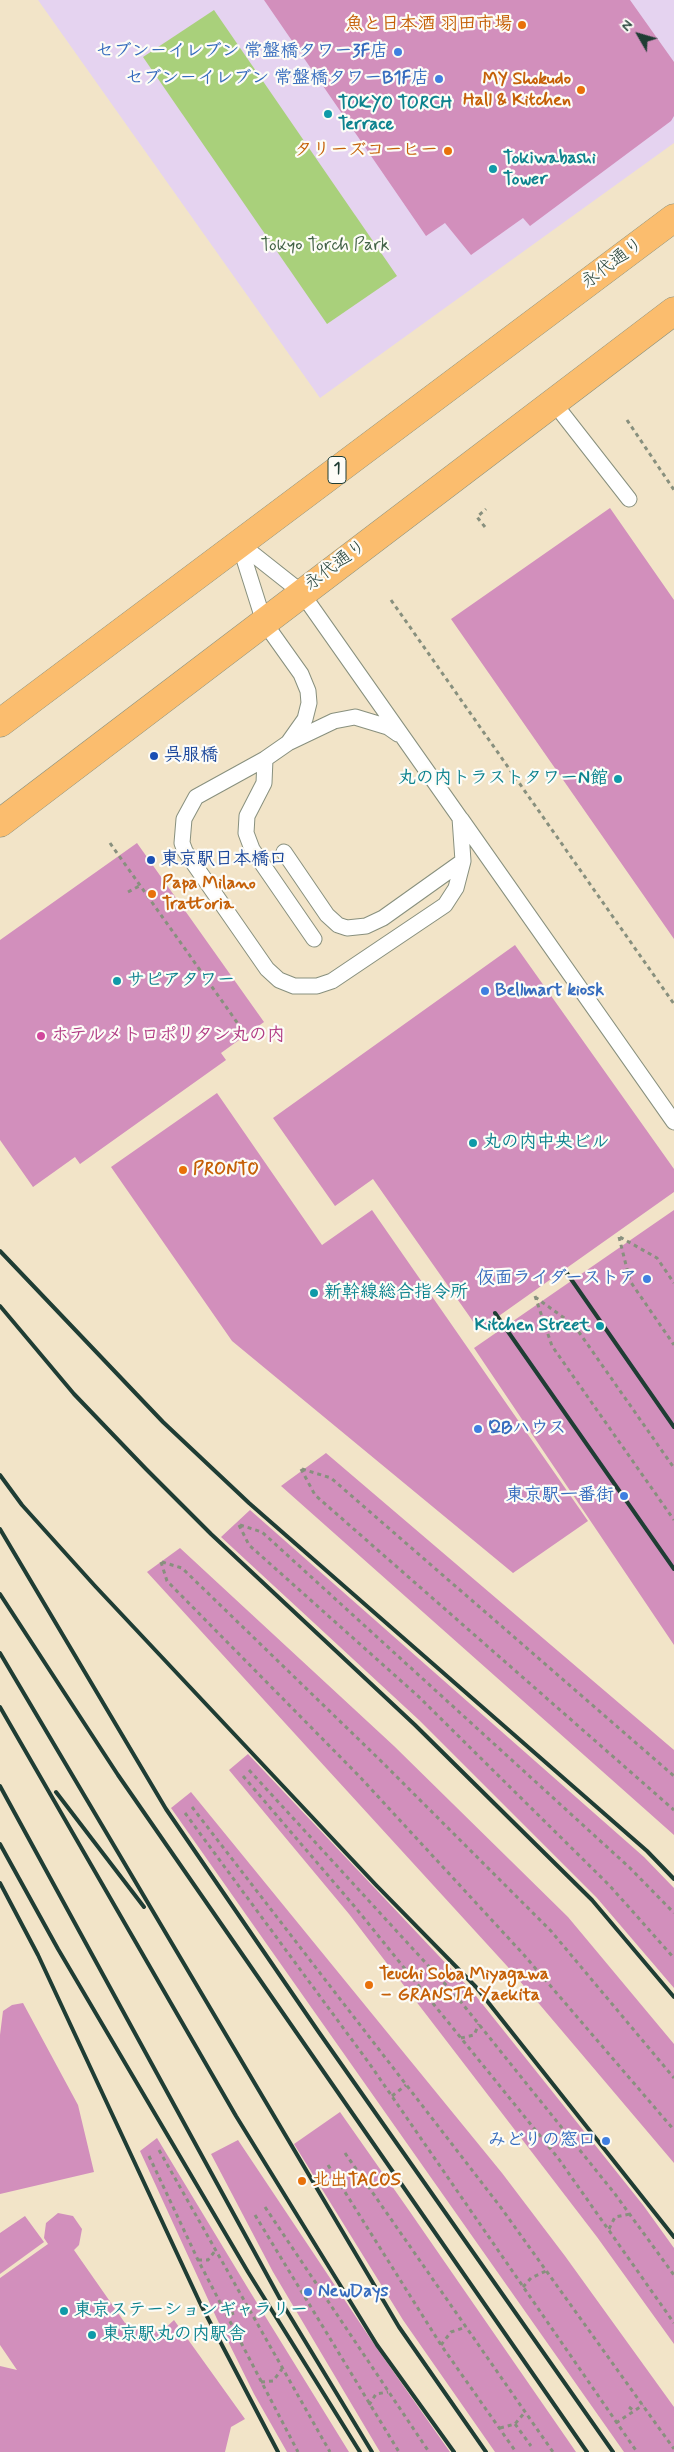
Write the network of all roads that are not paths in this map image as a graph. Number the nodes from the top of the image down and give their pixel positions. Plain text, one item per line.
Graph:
1 (674, 218) edge
2 (674, 311) edge
3 (554, 403) junction
4 (629, 499) dead end
5 (239, 543) junction
6 (301, 592) junction
7 (264, 622) junction
8 (0, 722) edge
9 (404, 739) junction
10 (288, 743) junction
11 (265, 759) junction
12 (460, 818) junction
13 (0, 823) edge
14 (284, 852) dead end
15 (463, 861) junction
16 (314, 939) dead end
17 (674, 1122) edge

1 - 5 highway, 永代通り / 1
2 - 3 highway, 永代通り
3 - 4 lane
3 - 6 highway, 永代通り
5 - 6 lane
5 - 7 lane
5 - 8 highway, 永代通り / 1
6 - 7 highway, 永代通り
6 - 9 lane
7 - 10 lane
7 - 13 highway, 永代通り
9 - 10 lane
9 - 12 lane
10 - 11 lane
11 - 15 lane
11 - 16 lane
12 - 15 lane
12 - 17 lane
14 - 15 lane

